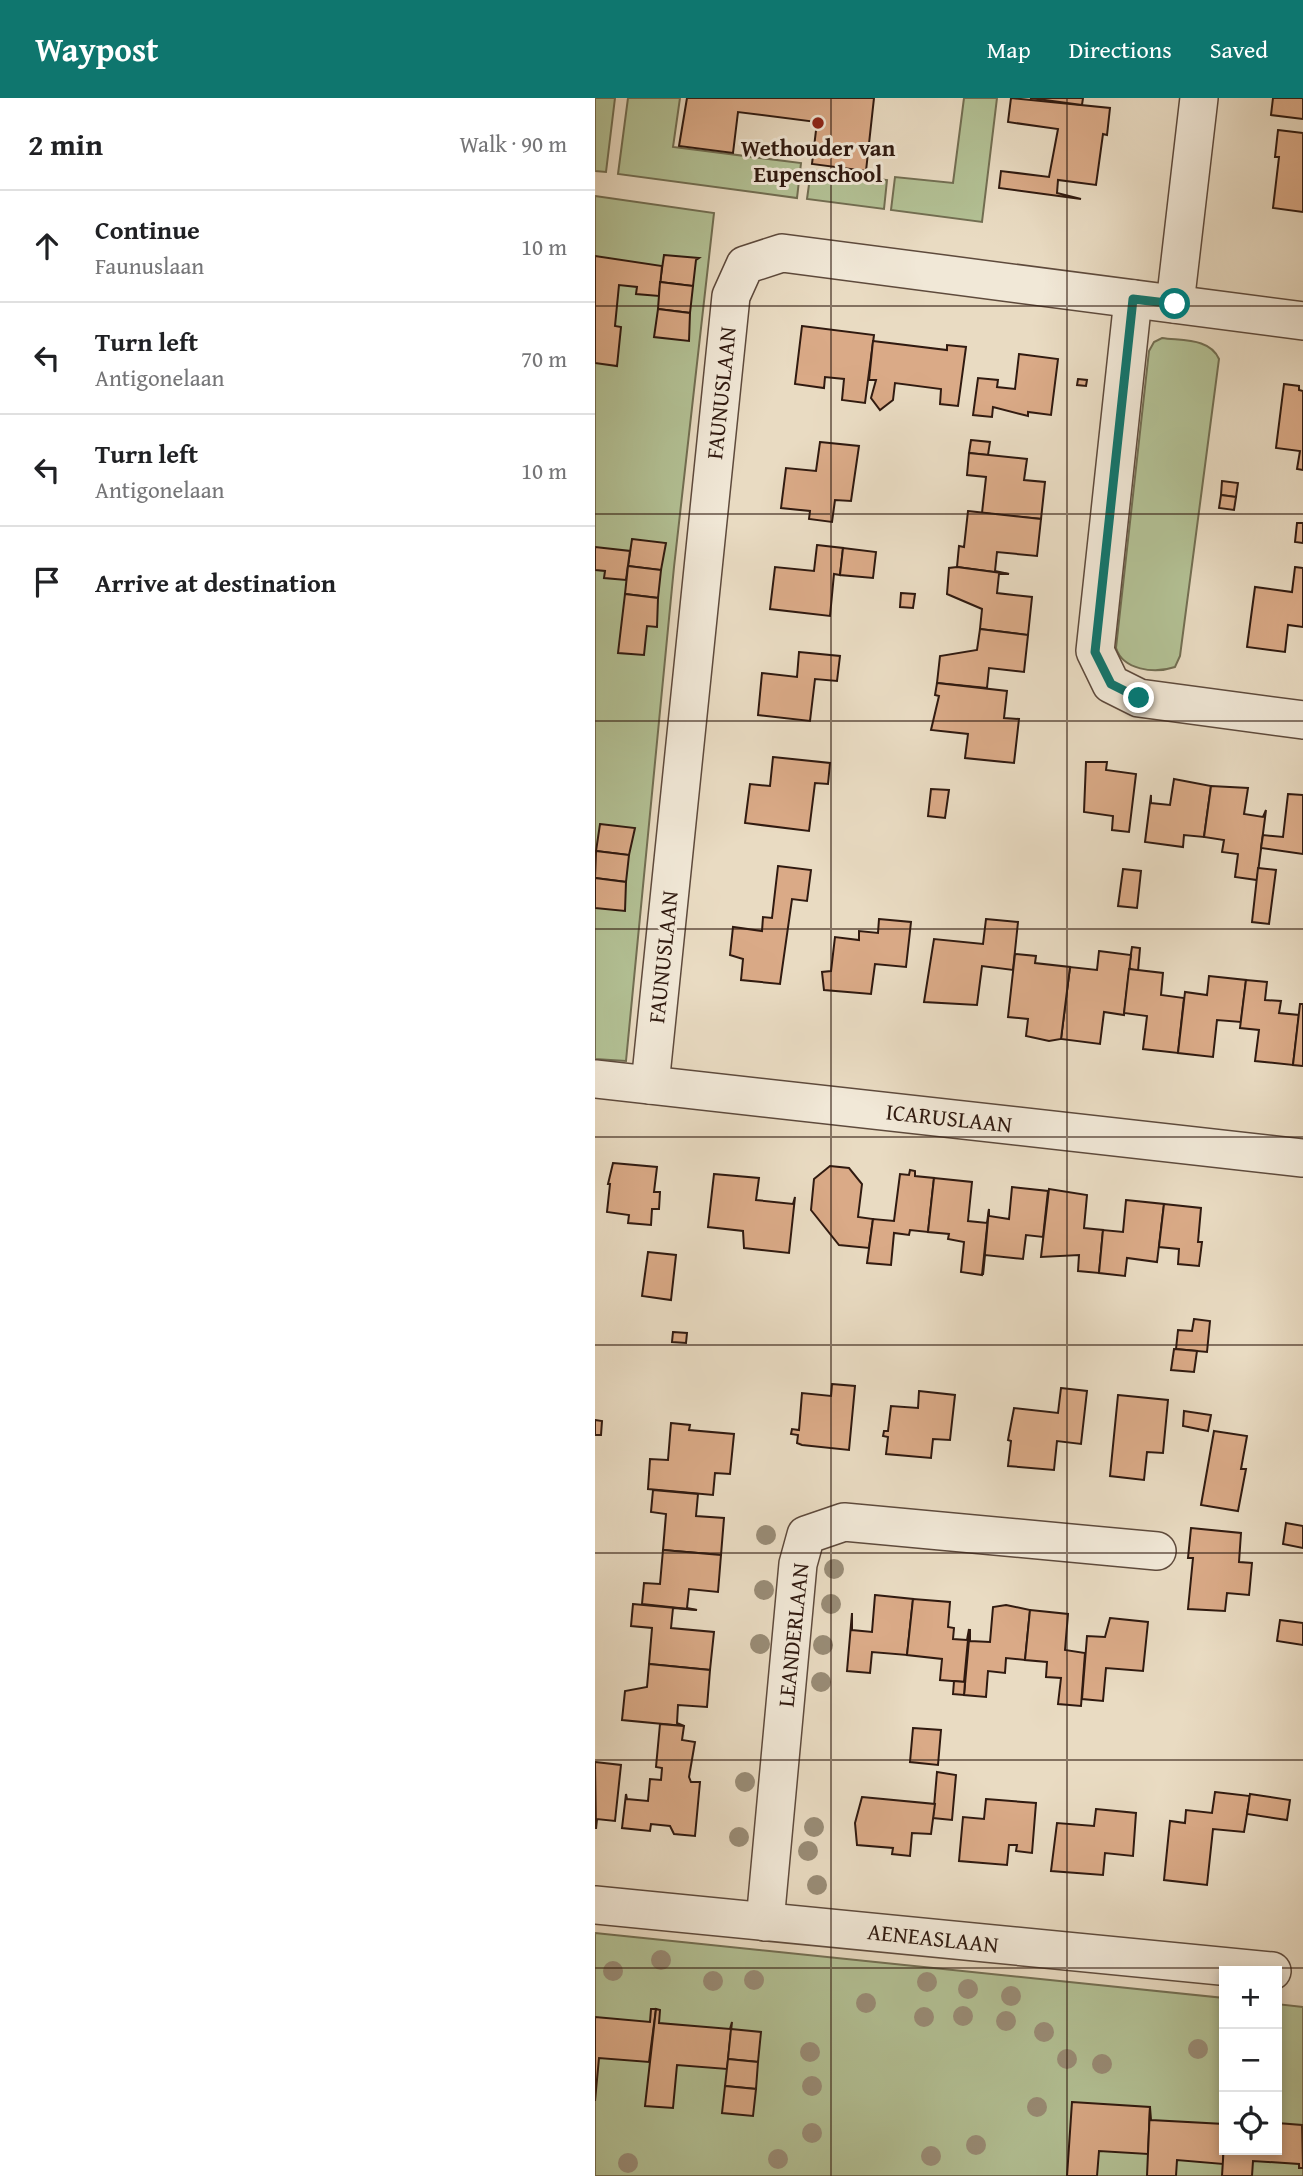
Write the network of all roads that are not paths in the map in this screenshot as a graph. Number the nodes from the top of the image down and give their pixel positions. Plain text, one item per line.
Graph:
1 (1199, 98) edge
2 (1133, 299) junction
3 (1175, 304) junction
4 (1303, 321) edge
5 (1303, 719) edge
6 (595, 1079) edge
7 (650, 1085) junction
8 (1303, 1158) edge
9 (1157, 1551) dead end
10 (595, 1905) edge
11 (765, 1922) junction
12 (1222, 1966) edge
13 (1282, 1972) edge
14 (1303, 1974) edge

1 - 3 street
2 - 3 street, FAUNUSLAAN
2 - 5 street
2 - 7 street, FAUNUSLAAN
3 - 4 street, FAUNUSLAAN
6 - 7 street, ICARUSLAAN
7 - 8 street, ICARUSLAAN
9 - 11 street, LEANDERLAAN
10 - 11 street, AENEASLAAN
11 - 12 street, AENEASLAAN
13 - 14 street, AENEASLAAN

